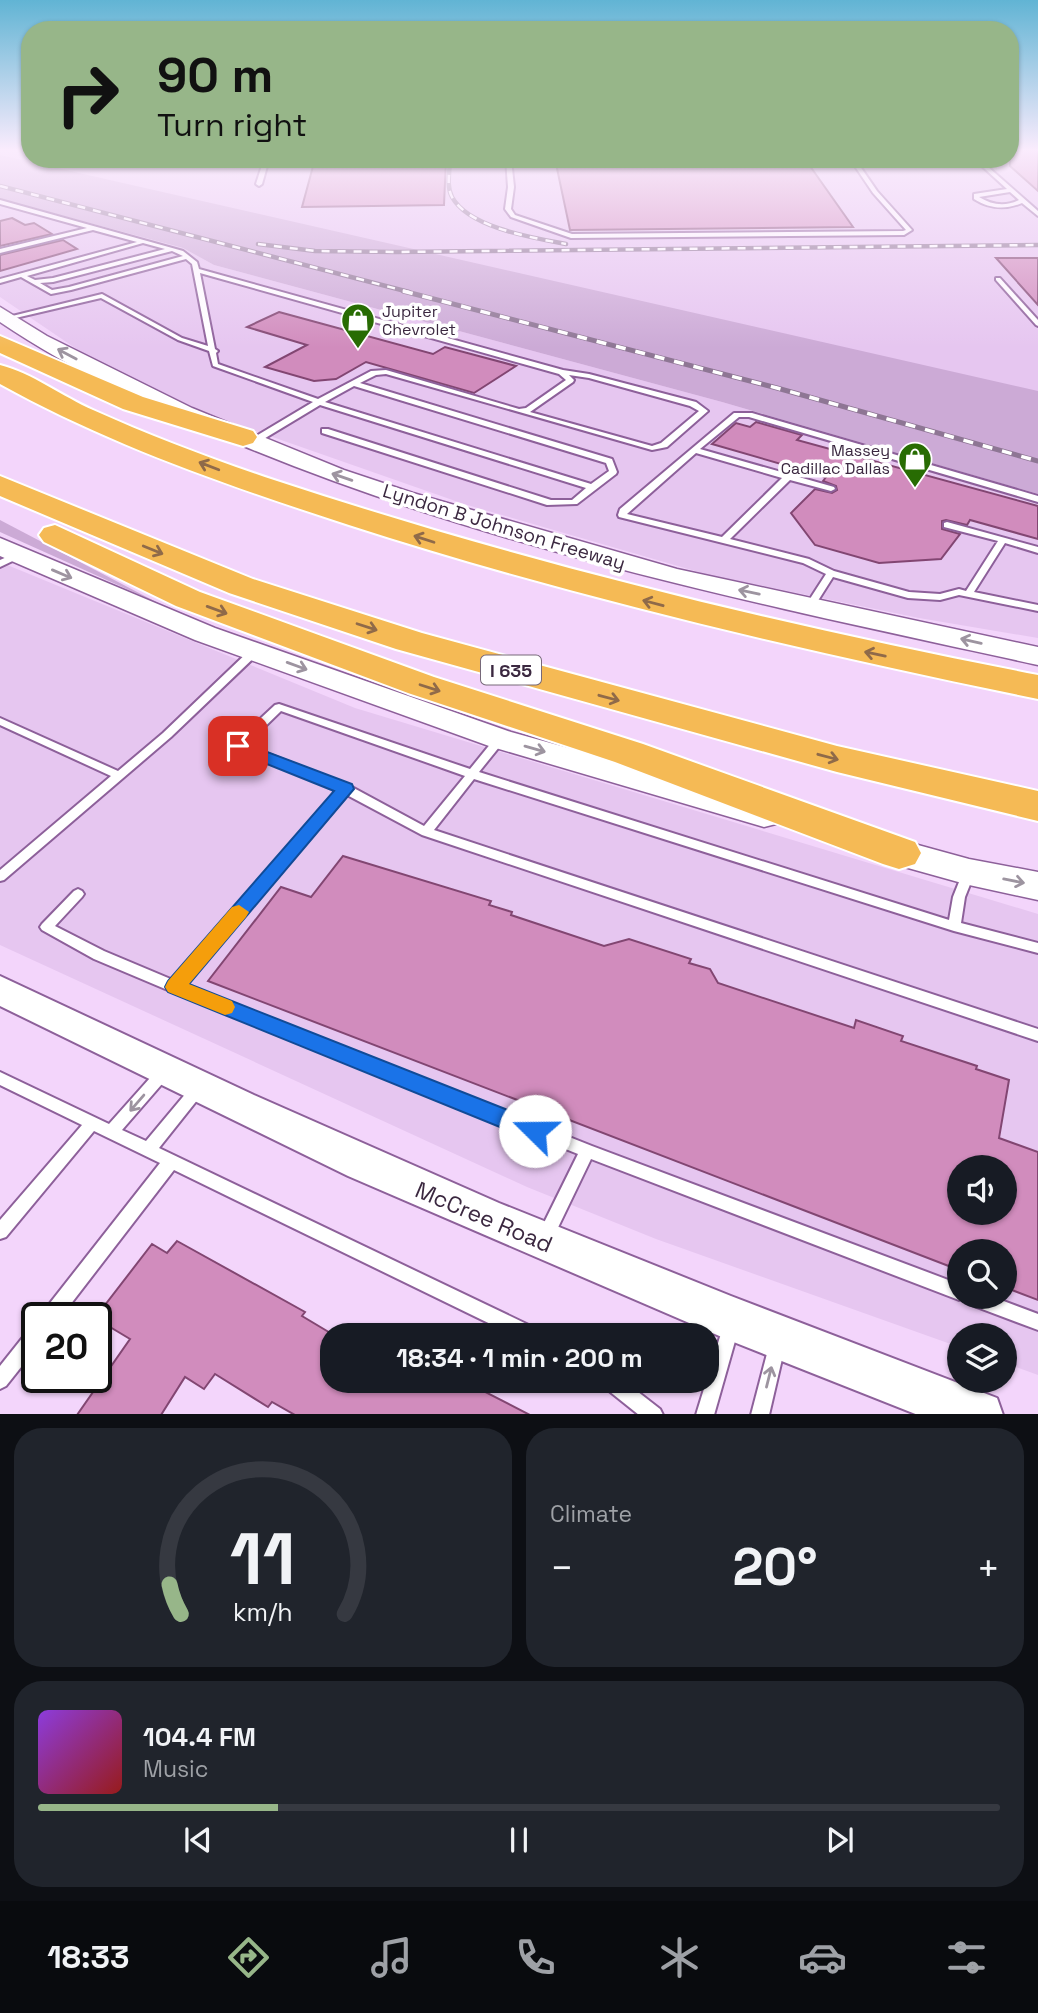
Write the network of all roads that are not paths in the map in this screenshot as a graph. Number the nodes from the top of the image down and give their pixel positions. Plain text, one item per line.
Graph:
1 (51, 216) edge
2 (513, 216) edge
3 (896, 216) edge
4 (94, 228) junction
5 (145, 242) junction
6 (171, 249) junction
7 (0, 251) edge
8 (187, 257) junction
9 (196, 270) junction
10 (21, 275) junction
11 (998, 279) dead end
12 (0, 281) edge
13 (34, 282) junction
14 (1038, 324) edge
15 (2, 325) edge
16 (215, 351) junction
17 (562, 372) junction
18 (0, 373) edge
19 (354, 384) junction
20 (319, 402) junction
21 (519, 411) junction
22 (325, 432) dead end
23 (249, 439) junction
24 (694, 450) junction
25 (788, 477) junction
26 (0, 485) edge
27 (592, 487) junction
28 (831, 489) dead end
29 (1038, 499) edge
30 (0, 508) edge
31 (947, 525) dead end
32 (1003, 540) junction
33 (723, 541) junction
34 (1038, 550) edge
35 (6, 555) edge
36 (831, 573) junction
37 (968, 594) junction
38 (811, 605) junction
39 (1038, 608) edge
40 (255, 652) junction
41 (1038, 656) edge
42 (1038, 687) edge
43 (0, 721) edge
44 (500, 739) junction
45 (238, 746) junction
46 (229, 755) dead end
47 (471, 774) junction
48 (120, 776) junction
49 (346, 789) junction
50 (1038, 806) edge
51 (426, 832) junction
52 (899, 853) junction
53 (969, 872) junction
54 (0, 877) edge
55 (1038, 886) edge
56 (78, 894) dead end
57 (954, 926) junction
58 (1038, 948) edge
59 (175, 987) junction
60 (0, 990) edge
61 (1038, 1035) edge
62 (0, 1077) edge
63 (180, 1082) junction
64 (92, 1123) junction
65 (111, 1132) junction
66 (149, 1149) junction
67 (587, 1151) junction
68 (172, 1160) junction
69 (0, 1232) edge
70 (543, 1242) junction
71 (947, 1287) edge
72 (61, 1302) edge
73 (1004, 1309) edge
74 (733, 1321) junction
75 (1038, 1322) edge
76 (506, 1323) edge
77 (779, 1339) junction
78 (21, 1353) edge
79 (0, 1380) edge
80 (625, 1393) edge
81 (652, 1414) edge
82 (705, 1414) edge
83 (760, 1414) edge
84 (977, 1414) edge

1 - 4 lane
2 - 3 lane
4 - 5 lane
4 - 7 lane
5 - 6 lane
5 - 10 lane
6 - 8 lane
6 - 13 lane
8 - 9 lane
8 - 13 lane
9 - 16 lane
9 - 17 lane
10 - 12 lane
10 - 13 lane
11 - 14 lane
15 - 16 lane
23 -> 15 highway
16 - 20 lane
17 - 21 lane
17 - 21 lane
42 -> 18 highway, Lyndon B Johnson Freeway
19 - 20 lane
19 - 21 lane
19 - 27 lane
20 - 23 lane
20 - 27 lane
22 - 27 lane
38 -> 23 main road, Lyndon B Johnson Freeway
24 - 25 lane
24 - 29 lane
24 - 33 lane
25 - 28 lane
25 - 33 lane
26 -> 50 highway, I 635
30 -> 52 highway
31 - 32 lane
32 - 34 lane
32 - 37 lane
33 - 36 lane
35 -> 40 main road
36 - 37 lane
36 - 38 lane
37 - 39 lane
41 -> 38 main road, Lyndon B Johnson Freeway
40 -> 44 main road
40 - 48 lane
43 - 48 lane
44 - 47 lane
44 -> 52 main road
45 - 46 lane
45 - 47 lane
45 - 49 lane
47 - 51 lane
47 - 57 lane
48 - 54 lane
49 - 51 lane
49 - 59 lane
51 - 61 lane
52 - 53 main road
53 -> 55 main road
53 - 57 lane
56 - 59 lane
57 - 58 lane
59 - 67 lane
60 - 63 street, McCree Road
62 - 64 lane
63 -> 65 lane
63 - 66 lane
63 - 70 street, McCree Road
64 - 65 lane
64 - 69 lane
65 - 66 lane
66 - 68 lane
67 - 70 lane
67 - 71 lane
68 - 72 lane
68 - 76 lane
70 - 74 street, McCree Road
73 - 75 lane
74 - 77 street, McCree Road
74 - 82 lane
83 -> 77 lane
77 - 84 street, McCree Road
78 - 79 lane
80 - 81 lane

